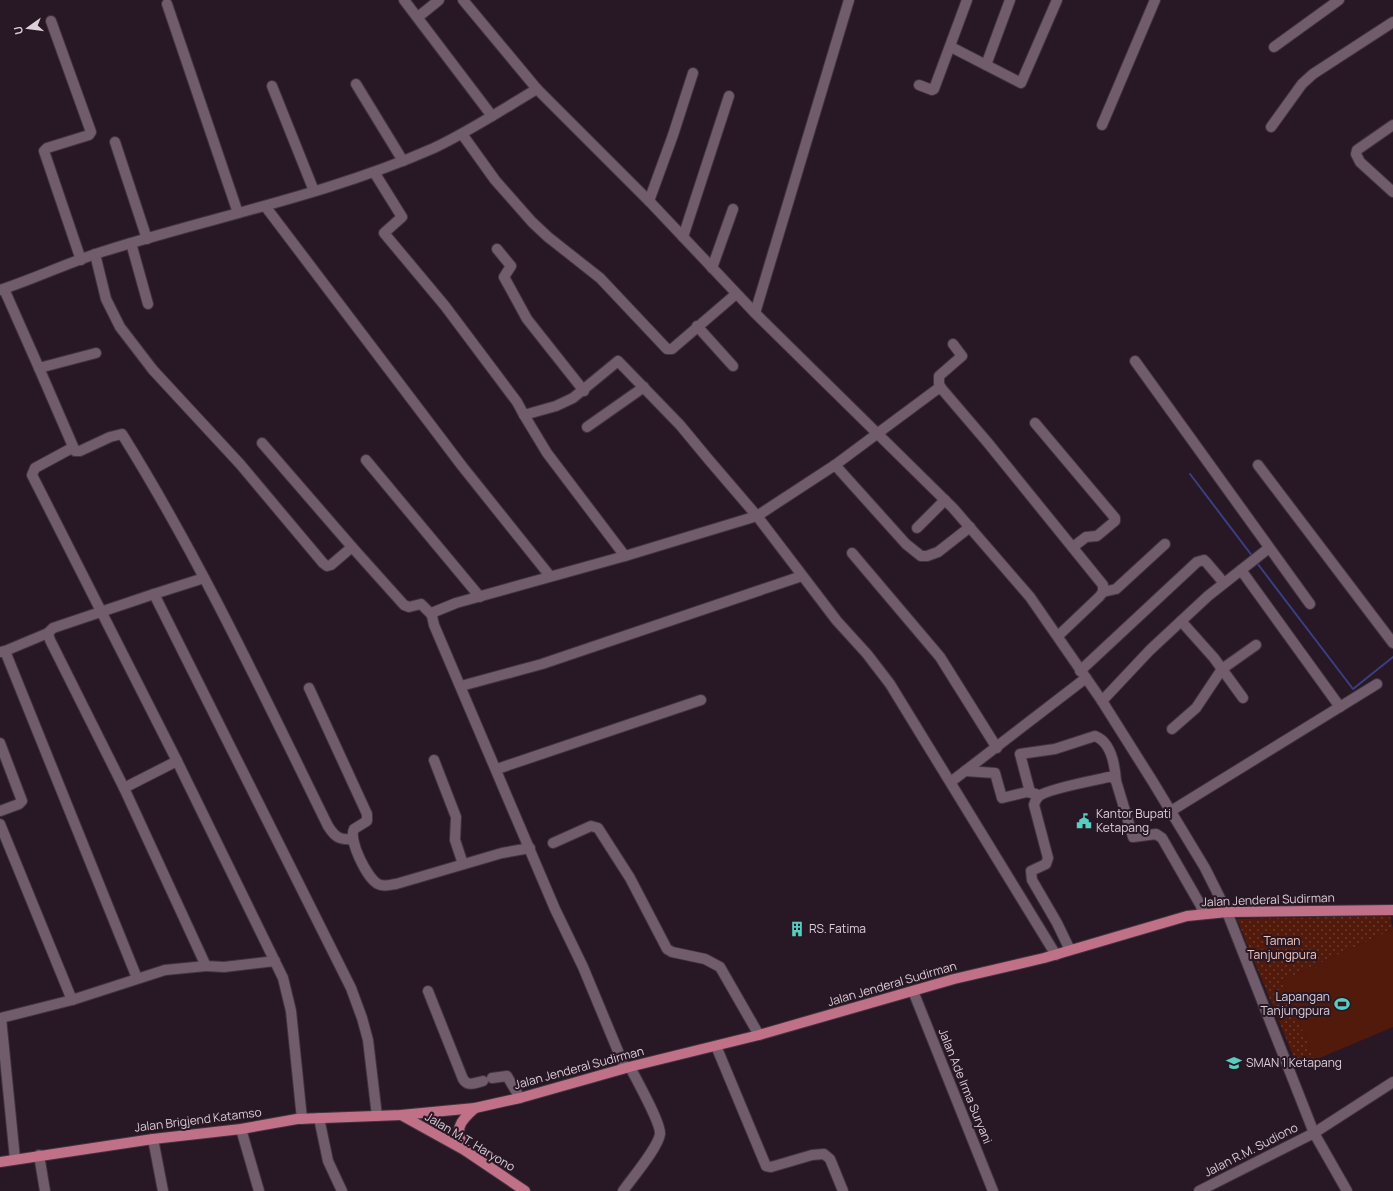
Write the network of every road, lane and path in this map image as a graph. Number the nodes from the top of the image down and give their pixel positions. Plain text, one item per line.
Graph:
1 (404, 0) edge
2 (439, 0) edge
3 (463, 0) edge
4 (849, 0) edge
5 (967, 0) edge
6 (1010, 0) edge
7 (1057, 0) edge
8 (1155, 0) edge
9 (1339, 0) edge
10 (167, 4) dead end
11 (418, 17) junction
12 (51, 21) dead end
13 (1393, 22) edge
14 (951, 47) junction
15 (1274, 47) dead end
16 (986, 65) junction
17 (692, 73) dead end
18 (356, 84) dead end
19 (919, 85) dead end
20 (272, 86) dead end
21 (537, 89) junction
22 (729, 96) dead end
23 (492, 116) junction
24 (1102, 125) dead end
25 (1393, 125) edge
26 (1271, 127) dead end
27 (462, 134) junction
28 (116, 142) dead end
29 (403, 161) junction
30 (374, 172) junction
31 (314, 191) junction
32 (1393, 192) edge
33 (649, 201) junction
34 (265, 206) junction
35 (733, 209) dead end
36 (238, 213) junction
37 (683, 237) junction
38 (147, 239) junction
39 (131, 243) junction
40 (497, 249) dead end
41 (96, 254) junction
42 (81, 260) junction
43 (712, 268) junction
44 (2, 289) edge
45 (736, 294) junction
46 (148, 304) dead end
47 (755, 313) junction
48 (697, 326) junction
49 (953, 344) dead end
50 (96, 353) dead end
51 (1135, 361) dead end
52 (734, 366) dead end
53 (39, 368) junction
54 (644, 387) junction
55 (941, 388) junction
56 (584, 391) junction
57 (524, 415) junction
58 (1035, 423) dead end
59 (587, 427) dead end
60 (876, 434) junction
61 (262, 443) dead end
62 (72, 448) junction
63 (366, 460) dead end
64 (835, 465) junction
65 (1258, 465) dead end
66 (945, 500) junction
67 (757, 516) junction
68 (970, 526) junction
69 (917, 528) dead end
70 (1165, 544) dead end
71 (352, 547) junction
72 (1073, 547) junction
73 (1269, 548) junction
74 (852, 553) dead end
75 (624, 556) junction
76 (1241, 570) junction
77 (550, 576) junction
78 (802, 576) junction
79 (204, 578) junction
80 (1224, 583) junction
81 (1103, 592) junction
82 (154, 594) junction
83 (480, 597) junction
84 (1310, 604) dead end
85 (101, 612) junction
86 (432, 615) junction
87 (1181, 621) junction
88 (48, 633) junction
89 (1058, 636) junction
90 (1393, 643) edge
91 (1256, 645) dead end
92 (2, 652) edge
93 (1222, 669) junction
94 (1083, 675) junction
95 (1377, 684) dead end
96 (461, 686) junction
97 (310, 688) dead end
98 (1243, 698) dead end
99 (701, 700) dead end
100 (1102, 701) junction
101 (1340, 707) junction
102 (1172, 729) dead end
103 (0, 743) edge
104 (997, 748) junction
105 (434, 760) dead end
106 (177, 761) junction
107 (497, 769) junction
108 (966, 771) junction
109 (952, 781) junction
110 (1116, 781) junction
111 (124, 788) junction
112 (1030, 792) junction
113 (1040, 795) junction
114 (0, 811) edge
115 (1171, 811) junction
116 (0, 824) edge
117 (352, 839) junction
118 (553, 843) dead end
119 (530, 848) junction
120 (463, 864) junction
121 (1393, 910) edge
122 (1227, 912) junction
123 (1203, 914) junction
124 (1070, 950) junction
125 (1056, 954) junction
126 (275, 961) junction
127 (206, 966) junction
128 (137, 978) junction
129 (428, 991) dead end
130 (913, 991) junction
131 (72, 1000) junction
132 (0, 1016) edge
133 (759, 1035) junction
134 (716, 1046) junction
135 (628, 1067) junction
136 (1393, 1082) edge
137 (520, 1098) junction
138 (476, 1108) junction
139 (401, 1115) junction
140 (377, 1116) junction
141 (319, 1118) junction
142 (302, 1119) junction
143 (241, 1129) junction
144 (1314, 1133) junction
145 (153, 1139) junction
146 (466, 1151) junction
147 (39, 1155) junction
148 (15, 1159) junction
149 (0, 1162) edge
150 (45, 1191) edge
151 (162, 1191) edge
152 (260, 1191) edge
153 (342, 1191) edge
154 (525, 1191) edge
155 (623, 1191) edge
156 (843, 1191) edge
157 (993, 1191) edge
158 (1199, 1191) edge
159 (1348, 1191) edge

1 - 11 street
2 - 11 street
3 - 21 street
4 - 47 street
5 - 14 street
6 - 16 street
7 - 16 street
8 - 24 street
9 - 15 street
10 - 36 street
11 - 23 street
12 - 42 street
13 - 26 street
14 - 16 street
14 - 19 street
17 - 33 street
18 - 29 street
20 - 31 street
21 - 23 street
21 - 33 street
22 - 37 street
23 - 27 street
25 - 32 street
27 - 29 street
27 - 48 street
28 - 38 street
29 - 30 street
30 - 31 street
30 - 57 street
31 - 34 street
33 - 37 street
34 - 36 street
34 - 77 street
35 - 43 street
36 - 38 street
37 - 43 street
38 - 39 street
39 - 41 street
39 - 46 street
40 - 56 street
41 - 42 street
41 - 71 street
42 - 44 street
43 - 45 street
44 - 53 street
45 - 47 street
45 - 48 street
47 - 60 street
48 - 52 street
49 - 55 street
50 - 53 street
51 - 73 street
53 - 62 street
54 - 56 street
54 - 59 street
54 - 67 street
55 - 60 street
55 - 72 street
56 - 57 street
57 - 75 street
58 - 72 street
60 - 64 street
60 - 66 street
61 - 71 street
62 - 79 street
62 - 85 street
63 - 83 street
64 - 67 street
64 - 68 street
65 - 90 street
66 - 68 street
66 - 69 street
67 - 75 street
67 - 78 street
68 - 89 street
70 - 81 street
71 - 86 street
72 - 81 street
73 - 76 street
73 - 84 street
74 - 104 street
75 - 77 street
76 - 80 street
76 - 101 street
77 - 83 street
78 - 96 street
78 - 109 street
79 - 82 street
79 - 117 street
80 - 87 street
80 - 94 street
81 - 89 street
82 - 85 street
82 - 140 street
83 - 86 street
85 - 88 street
85 - 106 street
86 - 96 street
87 - 93 street
87 - 100 street
88 - 92 street
88 - 111 street
89 - 94 street
91 - 93 street
92 - 128 street
93 - 98 street
93 - 102 street
94 - 100 street
94 - 104 street
95 - 101 street
96 - 107 street
97 - 117 street
99 - 107 street
100 - 115 street
101 - 115 street
103 - 114 street
104 - 108 street
105 - 120 street
106 - 111 street
106 - 126 street
107 - 119 street
108 - 109 street
108 - 112 street
109 - 125 street
110 - 112 street
110 - 113 street
110 - 123 street
111 - 127 street
112 - 113 street
113 - 124 street
115 - 122 street
116 - 131 street
117 - 120 street
118 - 133 street
119 - 120 street
119 - 135 street
121 - 122 main road, Jalan Jenderal Sudirman
122 - 123 main road, Jalan Jenderal Sudirman
122 - 144 street
123 - 124 main road, Jalan Jenderal Sudirman
124 - 125 main road, Jalan Jenderal Sudirman
125 - 130 main road, Jalan Jenderal Sudirman
126 - 127 street
126 - 142 street
127 - 128 street
128 - 131 street
129 - 137 street
130 - 133 main road, Jalan Jenderal Sudirman
130 - 157 street, Jalan Ade Irma Suryani
131 - 132 street
132 - 148 street
133 - 134 main road, Jalan Jenderal Sudirman
134 - 135 main road, Jalan Jenderal Sudirman
134 - 156 street
135 - 137 main road, Jalan Jenderal Sudirman
135 - 155 street
136 - 144 street, Jalan R.M. Sudiono
137 - 138 main road, Jalan Jenderal Sudirman
138 - 139 main road, Jalan Jenderal Sudirman
138 - 146 main road
139 - 140 main road, Jalan Brigjend Katamso
139 - 146 main road, Jalan M.T. Haryono
140 - 141 main road, Jalan Brigjend Katamso
141 - 142 main road, Jalan Brigjend Katamso
141 - 153 street
142 - 143 main road, Jalan Brigjend Katamso
143 - 145 main road, Jalan Brigjend Katamso
143 - 152 street
144 - 158 street, Jalan R.M. Sudiono
144 - 159 street
145 - 147 main road, Jalan Brigjend Katamso
145 - 151 street
146 - 154 main road, Jalan M.T. Haryono
147 - 148 main road, Jalan Brigjend Katamso
147 - 150 street
148 - 149 main road, Jalan Brigjend Katamso

